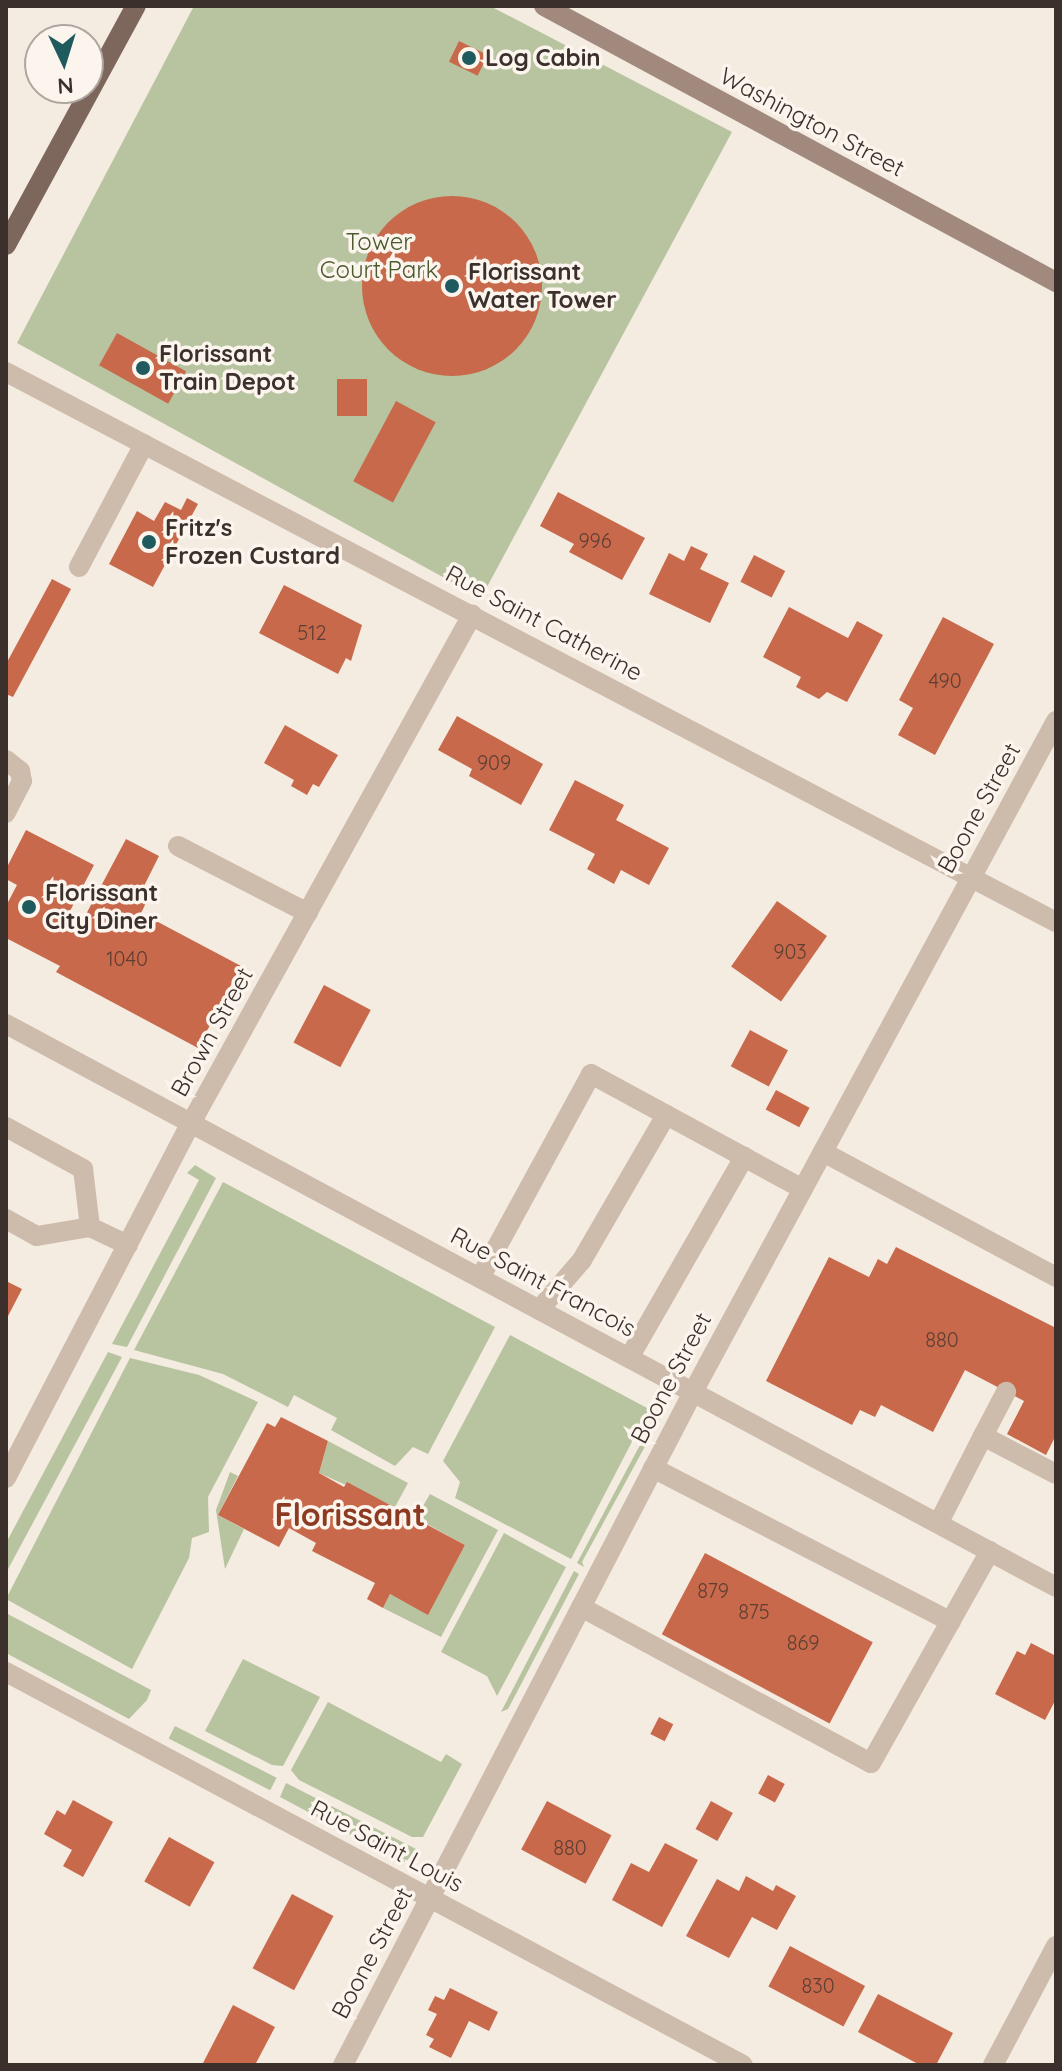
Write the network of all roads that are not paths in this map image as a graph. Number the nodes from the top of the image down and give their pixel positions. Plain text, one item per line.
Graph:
1 (136, 6) edge
2 (544, 6) edge
3 (6, 245) edge
4 (1056, 282) edge
5 (6, 372) edge
6 (144, 444) junction
7 (79, 567) dead end
8 (472, 615) junction
9 (1056, 721) edge
10 (6, 760) edge
11 (6, 813) edge
12 (178, 846) dead end
13 (972, 876) junction
14 (308, 913) junction
15 (1056, 922) edge
16 (6, 1024) edge
17 (666, 1115) junction
18 (191, 1123) junction
19 (6, 1127) edge
20 (823, 1152) junction
21 (744, 1157) junction
22 (803, 1189) junction
23 (6, 1219) edge
24 (90, 1227) junction
25 (128, 1245) junction
26 (1056, 1277) edge
27 (480, 1278) junction
28 (539, 1310) junction
29 (629, 1358) junction
30 (693, 1392) junction
31 (1006, 1392) dead end
32 (983, 1436) junction
33 (653, 1468) junction
34 (1056, 1474) edge
35 (6, 1478) edge
36 (939, 1522) junction
37 (990, 1551) junction
38 (1056, 1587) edge
39 (581, 1607) junction
40 (951, 1622) junction
41 (6, 1672) edge
42 (430, 1898) junction
43 (1056, 1946) edge
44 (343, 2065) edge
45 (743, 2065) edge
46 (993, 2065) edge

1 - 3 main road
2 - 4 main road, Washington Street
5 - 6 street, Rue Saint Catherine
6 - 7 street
6 - 8 street, Rue Saint Catherine
8 - 13 street, Rue Saint Catherine
8 - 14 street, Brown Street
9 - 13 street, Boone Street
10 - 11 street
12 - 14 street
13 - 15 street, Rue Saint Catherine
13 - 20 street, Boone Street
14 - 18 street, Brown Street
16 - 18 street, Rue Saint Francois
17 - 21 street
17 - 27 street
17 - 28 street
18 - 25 street, Brown Street
18 - 27 street, Rue Saint Francois
19 - 24 street
20 - 22 street, Boone Street
20 - 26 street
21 - 22 street
21 - 29 street
22 - 30 street, Boone Street
23 - 24 street
24 - 25 street
25 - 35 street, Brown Street
27 - 28 street, Rue Saint Francois
28 - 29 street, Rue Saint Francois
29 - 30 street, Rue Saint Francois
30 - 33 street, Boone Street
30 - 36 street, Rue Saint Francois
31 - 32 street
32 - 34 street
32 - 36 street
33 - 39 street, Boone Street
33 - 40 street
36 - 37 street, Rue Saint Francois
37 - 38 street, Rue Saint Francois
37 - 40 street
39 - 40 street
39 - 42 street, Boone Street
41 - 42 street, Rue Saint Louis
42 - 44 street, Boone Street
42 - 45 street, Rue Saint Louis
43 - 46 street

